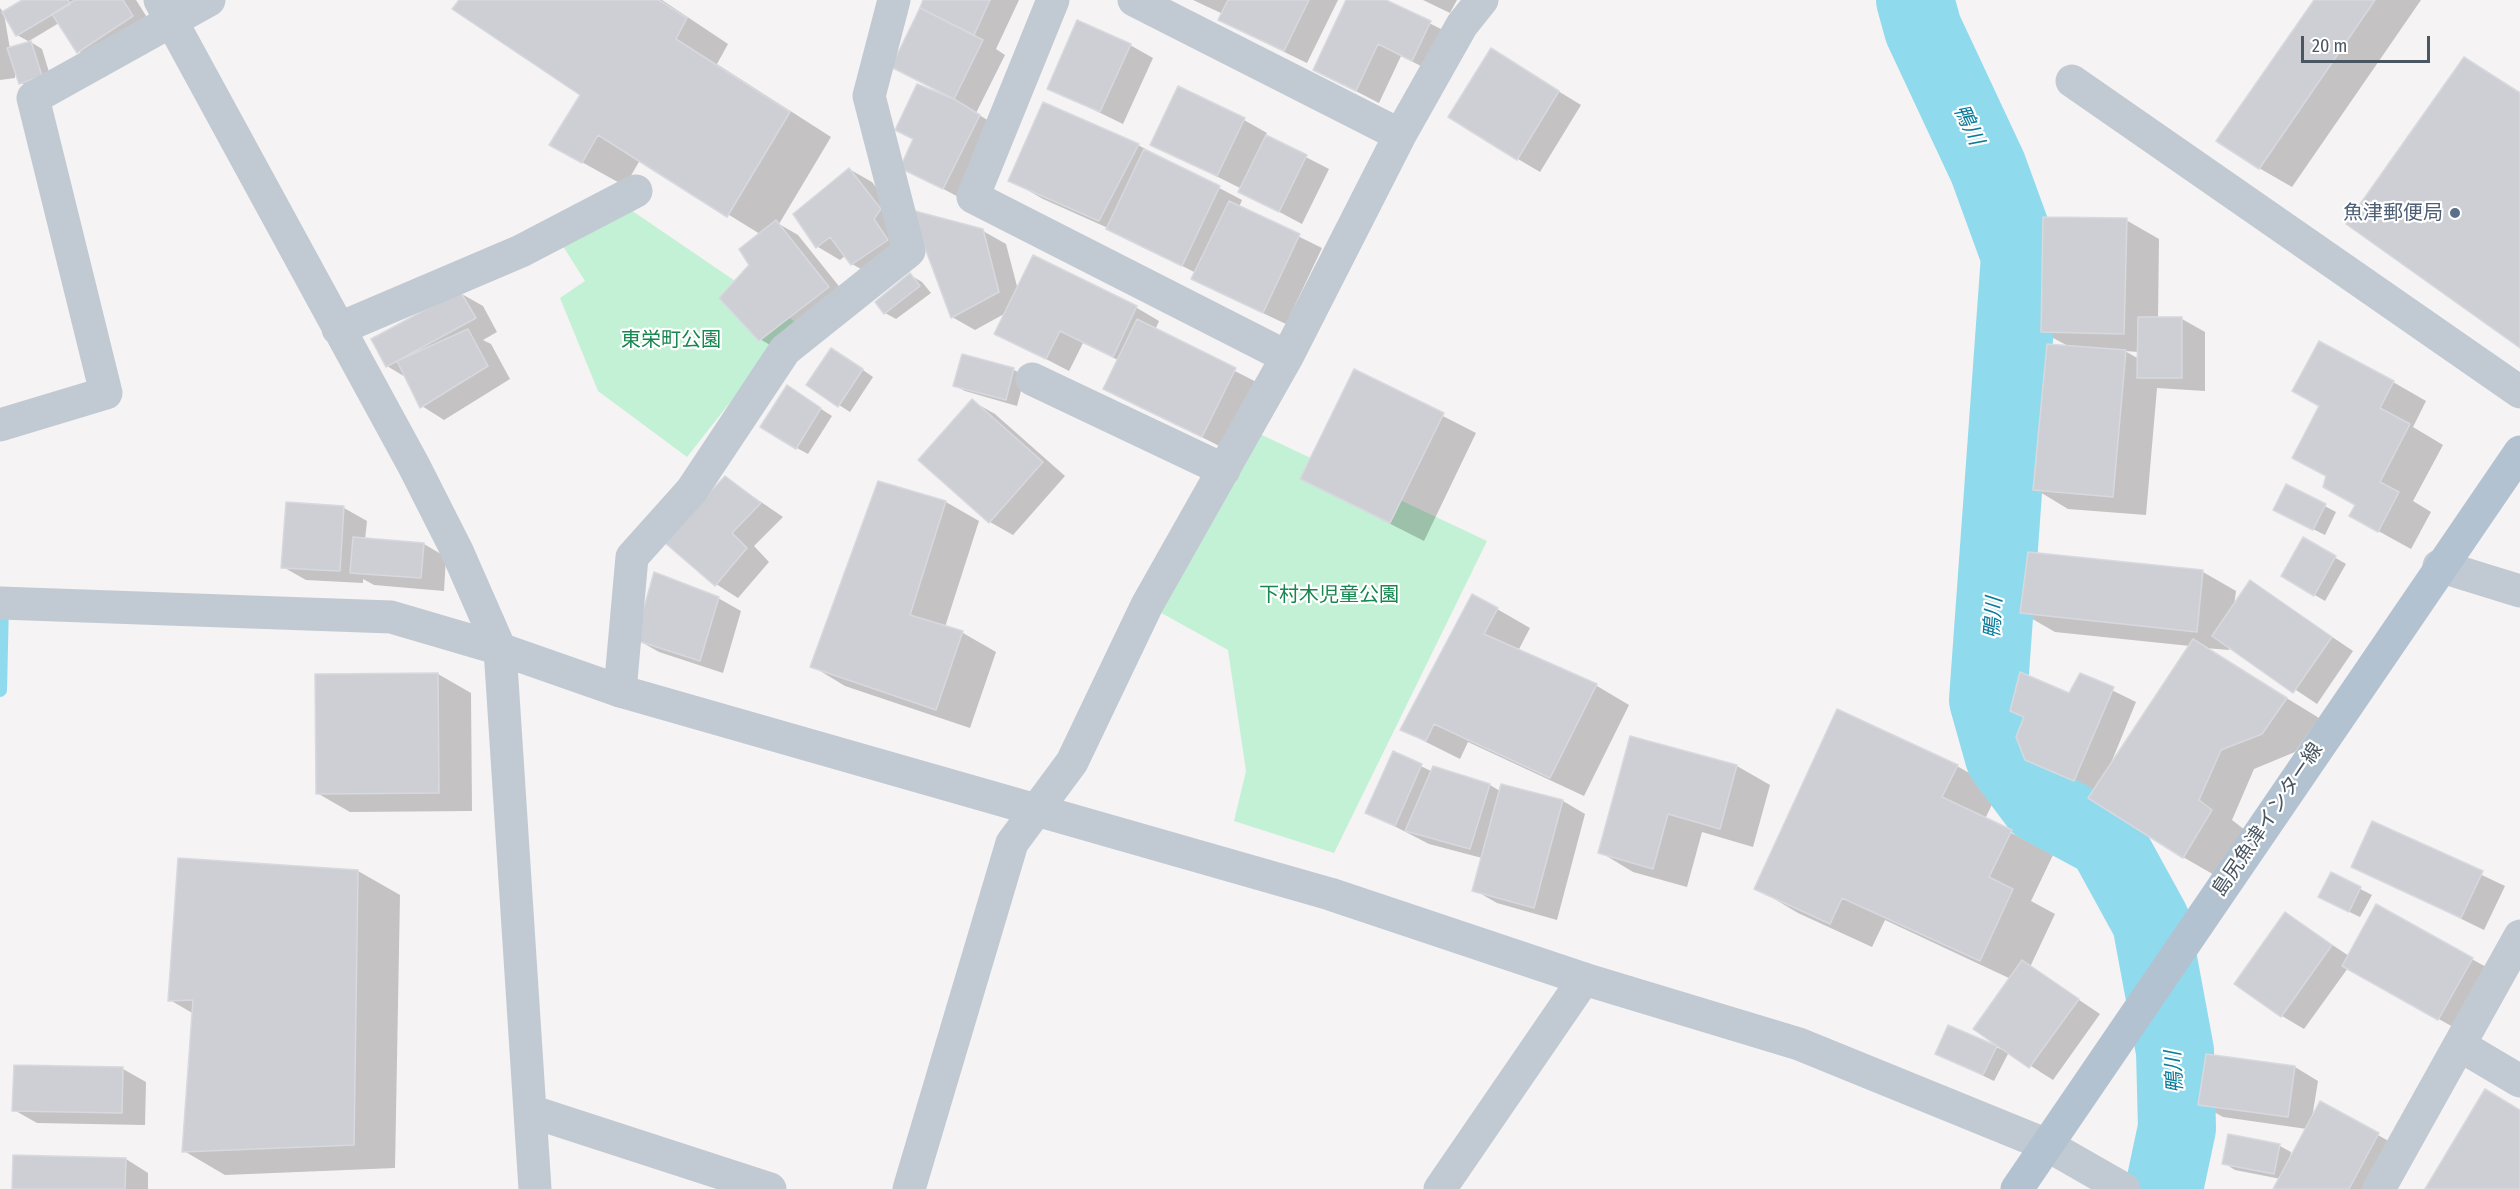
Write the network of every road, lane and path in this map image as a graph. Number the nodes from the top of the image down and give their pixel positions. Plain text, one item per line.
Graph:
1 (209, 0) edge
2 (894, 0) edge
3 (1053, 0) edge
4 (1134, 0) edge
5 (1482, 0) edge
6 (166, 10) edge
7 (2072, 81) dead end
8 (1400, 135) junction
9 (636, 191) dead end
10 (338, 329) junction
11 (1287, 357) junction
12 (1032, 379) dead end
13 (2520, 392) edge
14 (0, 425) edge
15 (2520, 452) edge
16 (1224, 470) junction
17 (2439, 566) junction
18 (2520, 591) edge
19 (1, 596) edge
20 (500, 649) junction
21 (620, 691) junction
22 (1037, 810) junction
23 (2520, 936) edge
24 (1584, 979) junction
25 (2461, 1046) junction
26 (2520, 1081) edge
27 (530, 1111) junction
28 (2046, 1145) junction
29 (535, 1189) edge
30 (770, 1189) edge
31 (909, 1189) edge
32 (1440, 1189) edge
33 (2017, 1189) edge
34 (2124, 1189) edge
35 (2379, 1189) edge

1 - 6 street
2 - 21 street
3 - 11 street
4 - 8 street
5 - 8 street
6 - 10 street
6 - 14 street
7 - 13 street
8 - 11 street
9 - 10 street
10 - 20 street
11 - 16 street
12 - 16 street
15 - 17 main road, 島尻魚津インター線
16 - 22 street
17 - 18 street
17 - 28 main road, 島尻魚津インター線
19 - 20 street
20 - 21 street
20 - 27 street
21 - 22 street
22 - 24 street
22 - 31 street
23 - 25 street
24 - 28 street
24 - 32 street
25 - 26 street
25 - 35 street
27 - 29 street
27 - 30 street
28 - 33 main road, 島尻魚津インター線
28 - 34 street

